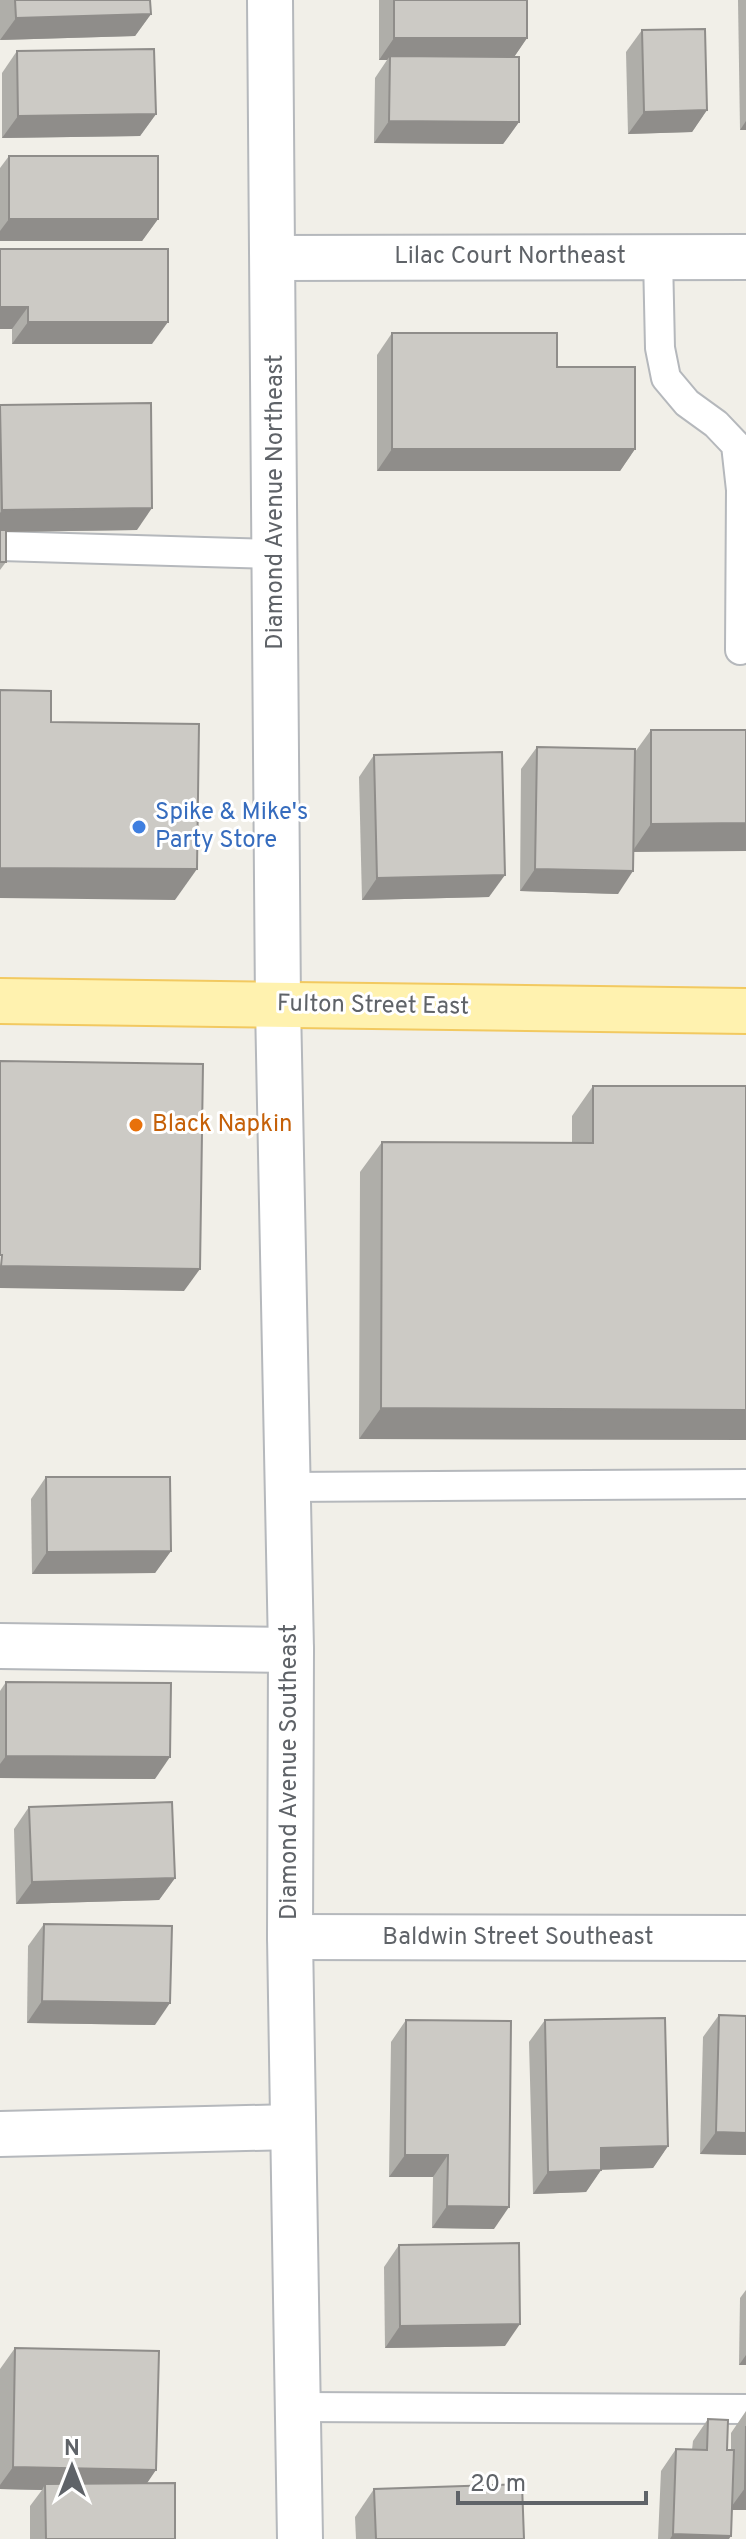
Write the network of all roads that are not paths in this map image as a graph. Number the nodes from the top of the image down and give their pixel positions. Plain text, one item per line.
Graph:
1 (270, 0) edge
2 (658, 257) junction
3 (746, 257) edge
4 (275, 258) junction
5 (0, 546) edge
6 (276, 554) junction
7 (740, 650) dead end
8 (0, 1001) edge
9 (278, 1005) junction
10 (746, 1011) edge
11 (746, 1484) edge
12 (288, 1487) junction
13 (0, 1646) edge
14 (291, 1650) junction
15 (290, 1937) junction
16 (746, 1938) edge
17 (292, 2127) junction
18 (0, 2134) edge
19 (298, 2407) junction
20 (746, 2409) edge
21 (300, 2539) edge

1 - 4 street, Diamond Avenue Northeast
2 - 3 street, Lilac Court Northeast
2 - 4 street, Lilac Court Northeast
2 - 7 lane
4 - 6 street, Diamond Avenue Northeast
5 - 6 lane
6 - 9 street, Diamond Avenue Northeast
8 - 9 main road, Fulton Street East
9 - 10 main road, Fulton Street East
9 - 12 street, Diamond Avenue Southeast
11 - 12 lane
12 - 14 street, Diamond Avenue Southeast
13 - 14 street
14 - 15 street, Diamond Avenue Southeast
15 - 16 street, Baldwin Street Southeast
15 - 17 street, Diamond Avenue Southeast
17 - 18 street
17 - 19 street, Diamond Avenue Southeast
19 - 20 lane
19 - 21 street, Diamond Avenue Southeast

